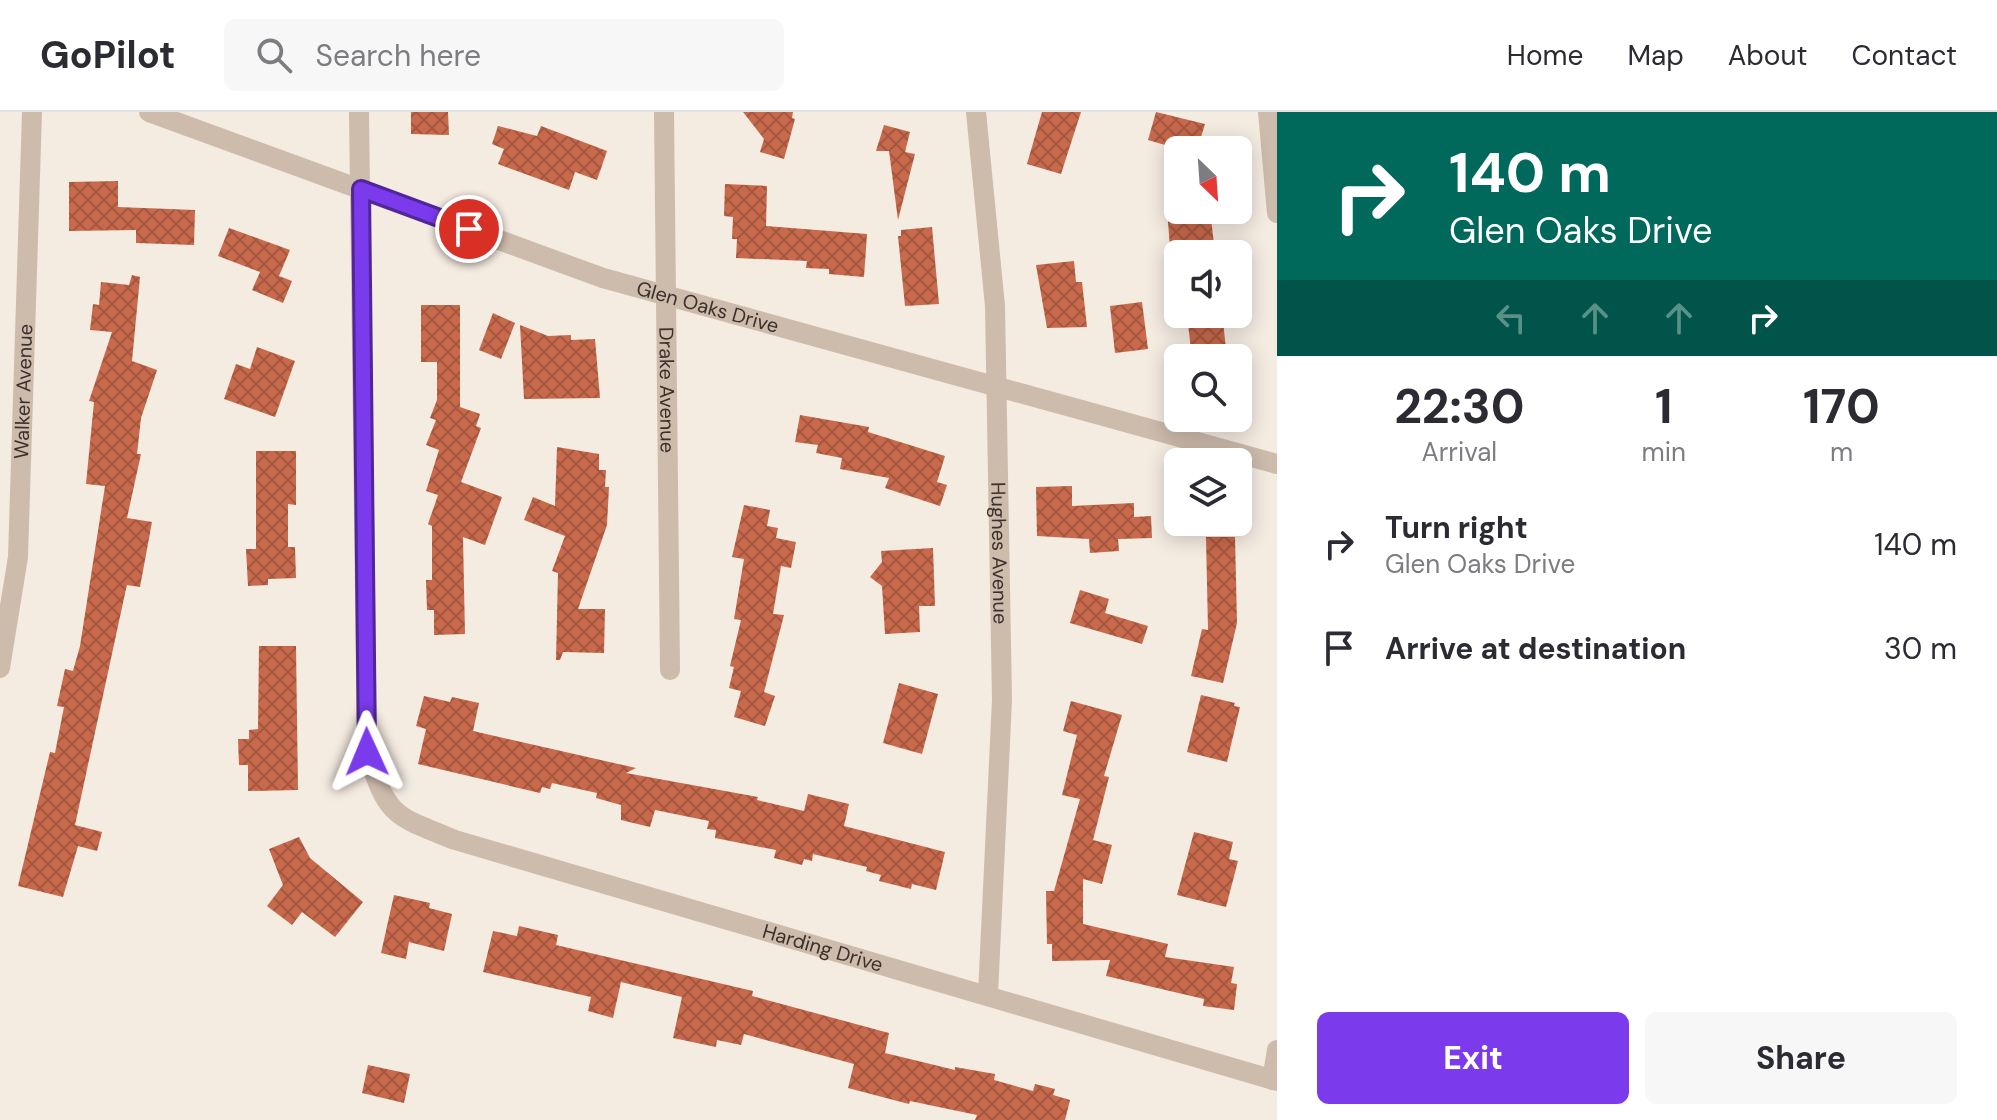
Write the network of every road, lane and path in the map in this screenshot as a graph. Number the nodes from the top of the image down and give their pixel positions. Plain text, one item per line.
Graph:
1 (32, 112) edge
2 (149, 112) edge
3 (359, 112) edge
4 (664, 112) edge
5 (976, 112) edge
6 (1268, 112) edge
7 (361, 189) junction
8 (1277, 213) edge
9 (669, 296) junction
10 (996, 387) junction
11 (1277, 464) edge
12 (0, 668) edge
13 (670, 670) dead end
14 (988, 994) junction
15 (1277, 1050) edge
16 (1275, 1081) edge

1 - 12 street, Walker Avenue
2 - 7 street, Glen Oaks Drive
3 - 7 street
4 - 9 street, Drake Avenue
5 - 10 street, Hughes Avenue
6 - 8 street
7 - 9 street, Glen Oaks Drive
7 - 14 street, Harding Drive
9 - 10 street, Glen Oaks Drive
9 - 13 street, Drake Avenue
10 - 11 street, Glen Oaks Drive
10 - 14 street, Hughes Avenue
14 - 16 street, Harding Drive
15 - 16 street

